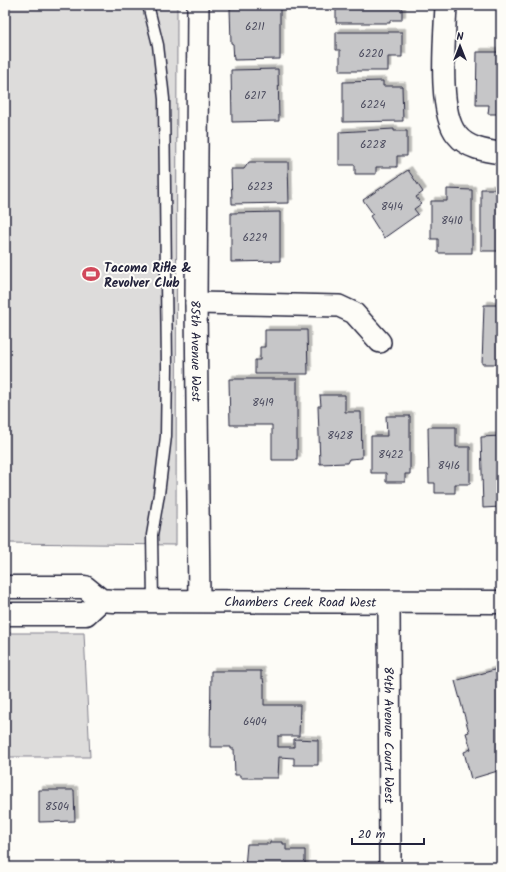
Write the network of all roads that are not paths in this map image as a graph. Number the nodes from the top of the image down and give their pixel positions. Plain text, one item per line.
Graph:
1 (148, 5) edge
2 (198, 5) edge
3 (446, 5) edge
4 (501, 153) edge
5 (196, 303) junction
6 (380, 342) dead end
7 (5, 587) edge
8 (101, 600) junction
9 (153, 601) junction
10 (199, 601) junction
11 (389, 602) junction
12 (501, 602) edge
13 (5, 614) edge
14 (390, 867) edge

1 - 9 lane
2 - 5 street, 85th Avenue West
3 - 4 street
5 - 6 street
5 - 10 street, 85th Avenue West
7 - 8 street
8 - 9 street, Chambers Creek Road West
8 - 13 street
9 - 10 street, Chambers Creek Road West
10 - 11 street, Chambers Creek Road West
11 - 12 street, Chambers Creek Road West
11 - 14 street, 84th Avenue Court West

